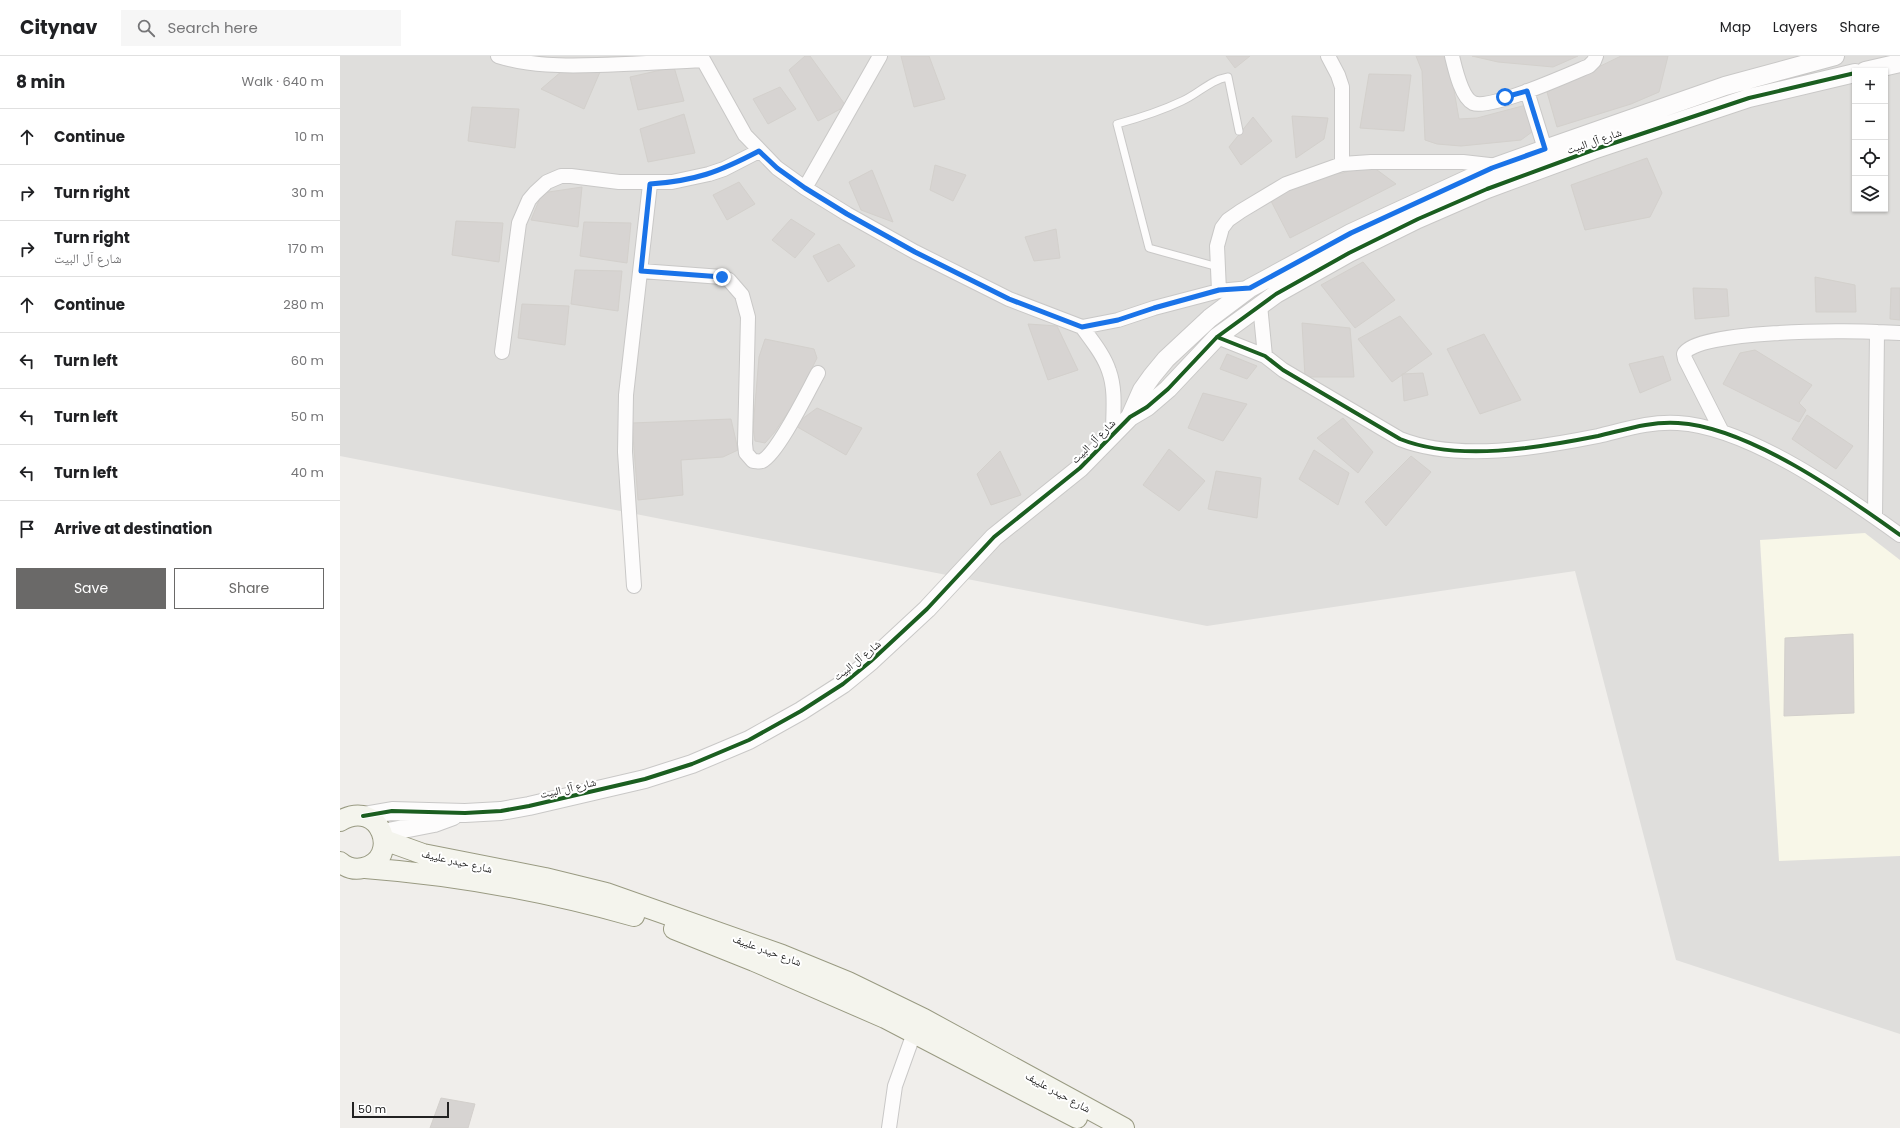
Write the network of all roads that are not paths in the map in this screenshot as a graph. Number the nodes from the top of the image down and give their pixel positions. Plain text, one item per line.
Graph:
1 (498, 56) edge
2 (880, 56) edge
3 (1328, 56) edge
4 (1452, 56) edge
5 (1596, 56) edge
6 (1835, 56) edge
7 (702, 58) edge
8 (1900, 64) edge
9 (1880, 68) edge
10 (1852, 74) edge
11 (1527, 91) junction
12 (1239, 131) dead end
13 (1545, 149) junction
14 (759, 151) junction
15 (1342, 164) junction
16 (1498, 166) junction
17 (650, 184) junction
18 (805, 188) junction
19 (1218, 267) junction
20 (641, 271) junction
21 (1295, 273) junction
22 (1250, 288) junction
23 (1219, 290) junction
24 (1260, 305) junction
25 (1082, 327) junction
26 (1877, 332) junction
27 (1900, 333) edge
28 (1217, 337) junction
29 (502, 352) dead end
30 (1265, 356) junction
31 (818, 373) dead end
32 (1130, 417) junction
33 (1721, 430) junction
34 (1114, 433) junction
35 (1875, 517) junction
36 (1900, 535) edge
37 (634, 586) dead end
38 (465, 813) junction
39 (348, 818) edge
40 (384, 837) junction
41 (340, 862) edge
42 (365, 868) junction
43 (914, 1034) junction
44 (889, 1128) edge
45 (1098, 1128) edge
46 (1124, 1128) edge

1 - 7 street
2 - 18 street
3 - 15 street
4 - 11 street
5 - 11 street
6 - 13 street, شارع آل البيت
7 - 14 street
8 - 9 street
10 - 21 street, شارع آل البيت
11 - 13 street
12 - 19 lane
13 - 16 street, شارع آل البيت
14 - 17 street
14 - 18 street
15 - 16 street
15 - 19 street
16 - 21 street, شارع آل البيت
17 - 20 street
17 - 29 street
18 - 25 street
19 - 23 street
20 - 31 street
20 - 37 street
21 - 22 street, شارع آل البيت
21 - 24 street, شارع آل البيت
22 - 23 street
22 - 32 street, شارع آل البيت
23 - 25 street
24 - 28 street, شارع آل البيت
24 - 30 street
25 - 34 street
26 - 27 street
26 - 33 street
26 - 35 street
28 - 30 street
28 - 32 street, شارع آل البيت
30 - 33 street
32 - 34 street, شارع آل البيت
33 - 35 street
34 - 38 street, شارع آل البيت
35 - 36 street
38 - 39 street, شارع آل البيت
38 - 40 street, شارع آل البيت
39 - 40 main road
40 - 42 main road
40 - 46 main road, شارع حيدر علييف
41 - 42 main road, شارع حيدر علييف
42 - 43 main road, شارع حيدر علييف
43 - 44 street
43 - 45 main road, شارع حيدر علييف

